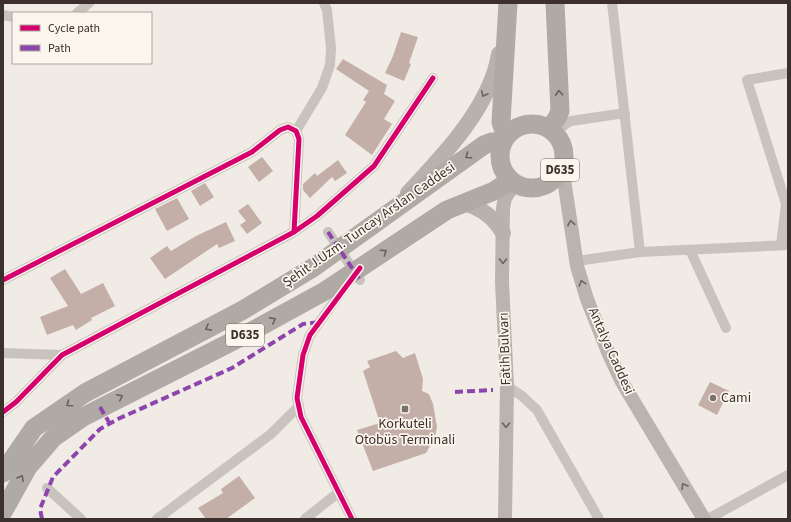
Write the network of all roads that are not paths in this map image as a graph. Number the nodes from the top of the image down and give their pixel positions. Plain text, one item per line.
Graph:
1 (89, 3) edge
2 (324, 3) edge
3 (508, 3) edge
4 (555, 3) edge
5 (612, 3) edge
6 (78, 12) edge
7 (788, 73) edge
8 (433, 78) dead end
9 (625, 113) junction
10 (296, 131) junction
11 (552, 132) junction
12 (504, 140) junction
13 (562, 166) junction
14 (513, 182) junction
15 (464, 203) junction
16 (787, 203) edge
17 (388, 214) junction
18 (294, 232) junction
19 (328, 232) dead end
20 (503, 233) junction
21 (785, 245) edge
22 (690, 250) junction
23 (640, 252) junction
24 (577, 261) junction
25 (360, 274) junction
26 (3, 280) edge
27 (726, 328) dead end
28 (3, 353) edge
29 (62, 355) junction
30 (507, 386) junction
31 (299, 406) junction
32 (3, 412) edge
33 (3, 473) edge
34 (787, 478) edge
35 (47, 488) dead end
36 (339, 492) junction
37 (3, 512) edge
38 (81, 519) edge
39 (157, 519) edge
40 (305, 519) edge
41 (352, 519) edge
42 (505, 519) edge
43 (599, 519) edge
44 (704, 519) edge
45 (708, 519) edge

1 - 6 street
2 - 10 street
3 - 12 highway
3 -> 17 main road
11 -> 4 highway
5 - 9 street
7 - 16 street
8 - 18 street
9 - 11 street
9 - 23 street
10 - 18 street
10 - 26 street
11 - 12 highway, D635
11 - 13 highway, D635
12 - 14 highway
12 -> 17 highway, Şehit J.Uzm. Tuncay Arslan Caddesi / D635
13 - 14 highway, D635
24 -> 13 main road, Antalya Caddesi
14 - 15 highway, Şehit J.Uzm. Tuncay Arslan Caddesi / D635
14 - 20 main road, Fatih Bulvarı
15 - 20 main road
25 -> 15 highway, Şehit J.Uzm. Tuncay Arslan Caddesi / D635
16 - 21 street
17 -> 33 highway, Şehit J.Uzm. Tuncay Arslan Caddesi / D635
18 - 29 street
19 - 25 street
20 -> 30 main road, Fatih Bulvarı
21 - 22 street
22 - 23 street
22 - 27 street
23 - 24 street
44 -> 24 main road, Antalya Caddesi
25 - 31 street
37 -> 25 highway, Şehit J.Uzm. Tuncay Arslan Caddesi / D635
28 - 29 street
29 - 32 street
30 -> 42 main road, Fatih Bulvarı
30 - 43 street
31 - 36 street
31 - 39 street
34 - 45 street
35 - 38 street
36 - 40 street
36 - 41 street

